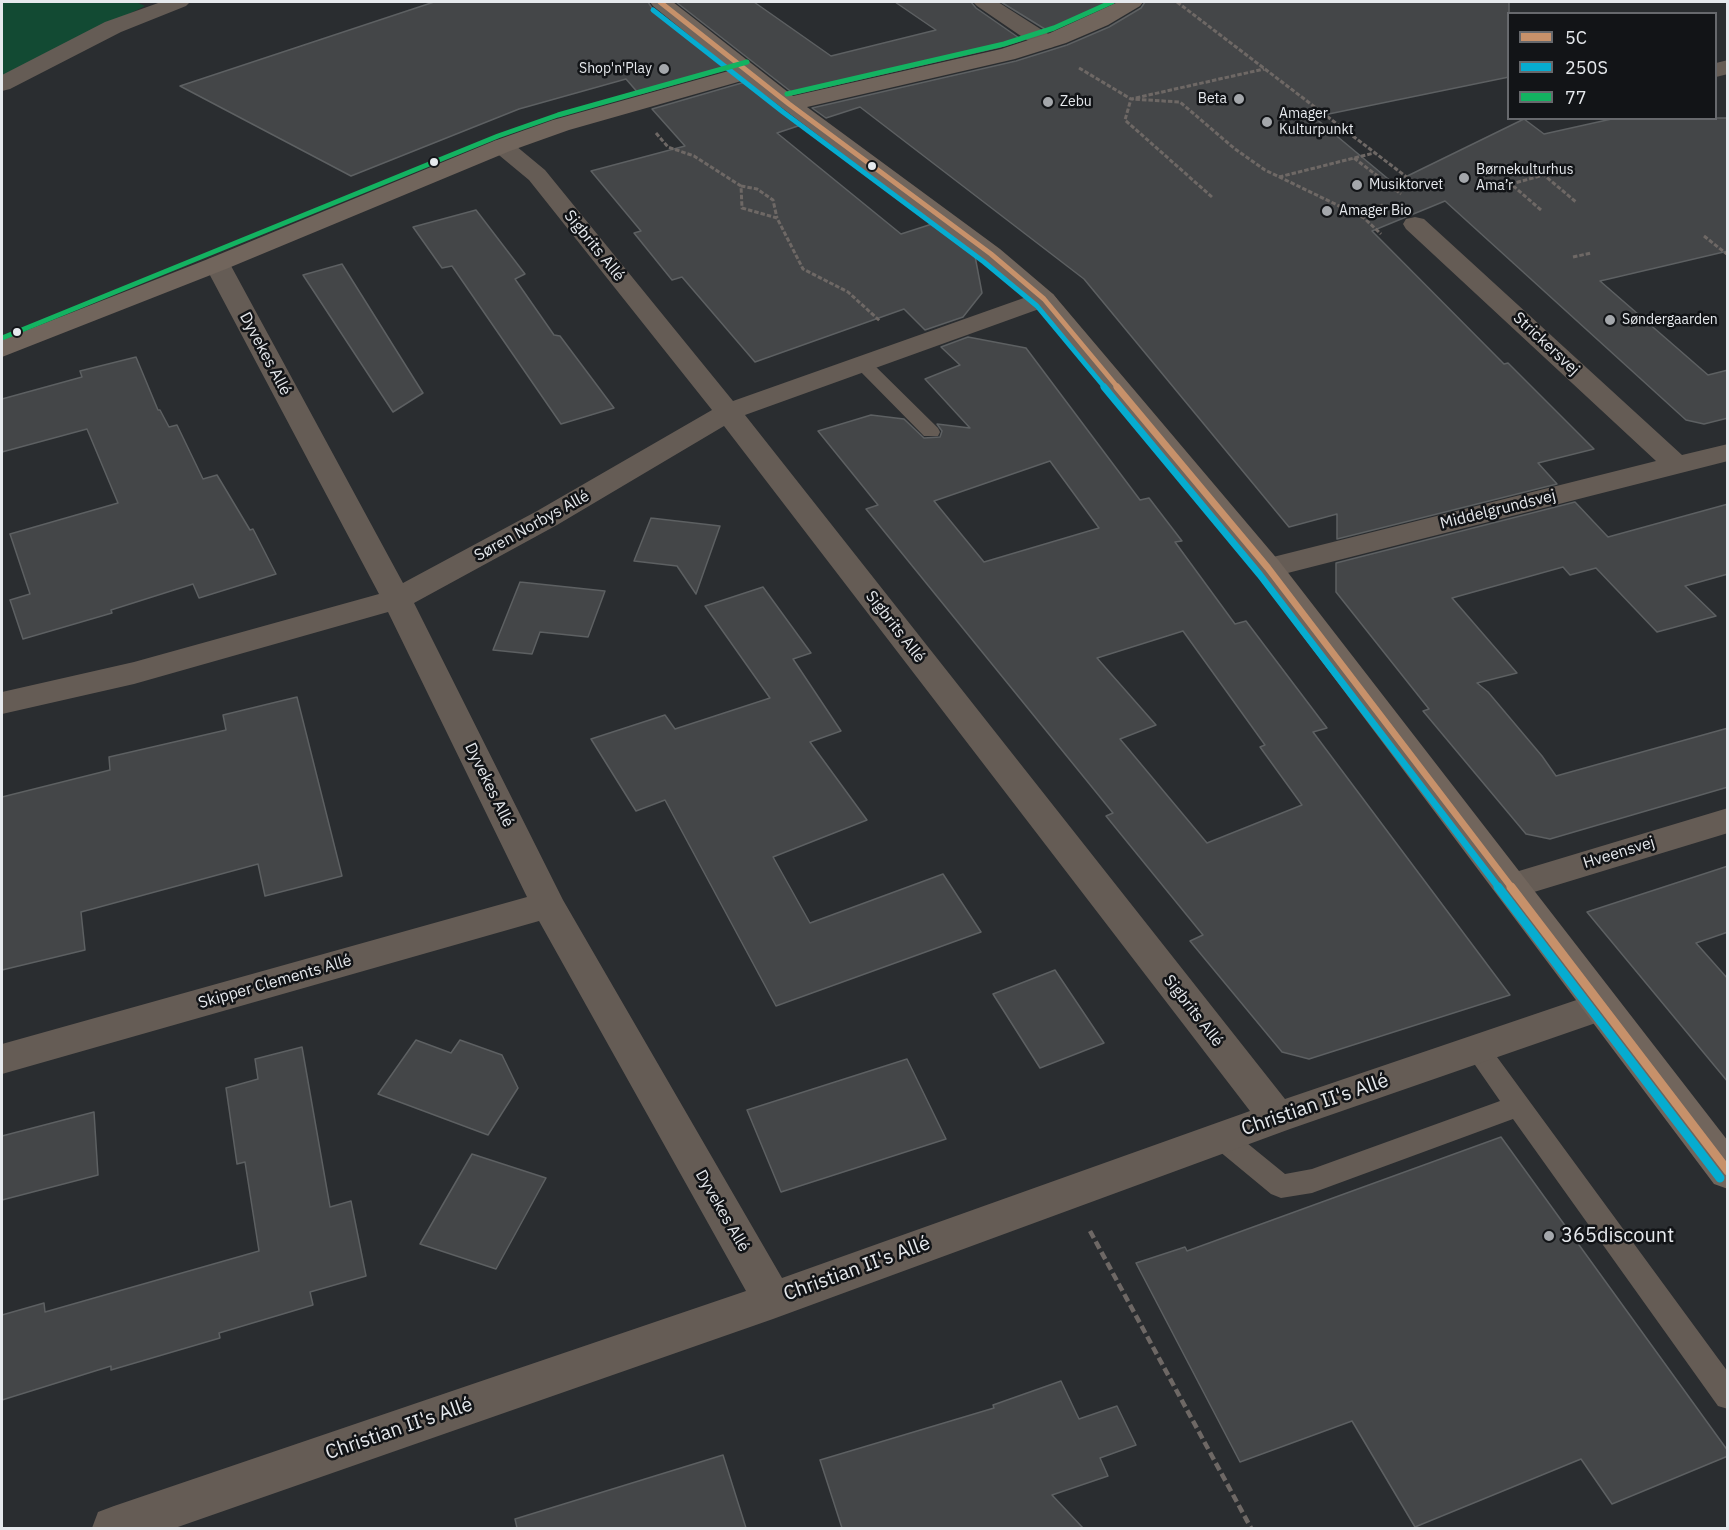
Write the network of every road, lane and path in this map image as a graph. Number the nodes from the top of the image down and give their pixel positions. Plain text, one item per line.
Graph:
1 (179, 2) edge
2 (660, 2) edge
3 (984, 2) edge
4 (1133, 2) edge
5 (1178, 2) edge
6 (1052, 40) junction
7 (1265, 69) junction
8 (750, 72) junction
9 (2, 84) edge
10 (1131, 99) junction
11 (789, 104) junction
12 (632, 105) junction
13 (502, 146) junction
14 (1375, 153) junction
15 (1354, 158) junction
16 (1278, 177) junction
17 (741, 186) junction
18 (1392, 188) dead end
19 (1429, 194) dead end
20 (1212, 197) dead end
21 (1576, 202) dead end
22 (1541, 210) dead end
23 (777, 218) junction
24 (1415, 224) dead end
25 (1704, 237) dead end
26 (1386, 240) dead end
27 (1591, 253) dead end
28 (1728, 255) edge
29 (1573, 258) dead end
30 (217, 264) junction
31 (1044, 299) junction
32 (910, 346) junction
33 (2, 349) edge
34 (862, 363) junction
35 (728, 412) junction
36 (931, 432) dead end
37 (1728, 452) edge
38 (1676, 465) junction
39 (1268, 568) junction
40 (398, 599) junction
41 (2, 703) edge
42 (1728, 820) edge
43 (1510, 886) junction
44 (548, 905) junction
45 (1600, 1007) junction
46 (1477, 1049) junction
47 (2, 1059) edge
48 (1518, 1106) junction
49 (1276, 1118) junction
50 (1222, 1138) junction
51 (1728, 1172) edge
52 (1070, 1192) junction
53 (773, 1300) junction
54 (1728, 1396) edge
55 (114, 1528) edge
56 (1251, 1528) edge

1 - 9 street
2 - 8 street
3 - 6 street
4 - 6 street
5 - 7 path
6 - 10 path
6 - 11 street
7 - 10 path
7 - 14 path
8 - 11 street
8 - 12 street
10 - 16 path
10 - 20 path
11 - 31 street
12 - 13 street
12 - 17 path
13 - 30 street
13 - 35 street, Sigbrits Allé
14 - 15 path
14 - 19 path
15 - 16 path
15 - 18 path
16 - 26 path
17 - 23 path
17 - 23 path
21 - 22 path
23 - 32 path
24 - 38 street, Strickersvej
25 - 28 path
27 - 29 path
30 - 33 street
30 - 40 street, Dyvekes Allé
31 - 32 street, Søren Norbys Allé
31 - 39 street
32 - 34 street, Søren Norbys Allé
34 - 35 street, Søren Norbys Allé
34 - 36 lane
35 - 40 street, Søren Norbys Allé
35 - 49 street, Sigbrits Allé
37 - 38 street, Middelgrundsvej
38 - 39 street, Middelgrundsvej
39 - 43 street
40 - 41 street, Søren Norbys Allé
40 - 44 street, Dyvekes Allé
42 - 43 street, Hveensvej
43 - 45 street
44 - 47 street, Skipper Clements Allé
44 - 53 street, Dyvekes Allé
45 - 46 street, Christian II's Allé
45 - 51 street
46 - 48 lane
46 - 49 street, Christian II's Allé
48 - 50 lane
48 - 54 lane
49 - 50 street, Christian II's Allé
50 - 52 street, Christian II's Allé
52 - 53 street, Christian II's Allé
52 - 56 path
53 - 55 street, Christian II's Allé

